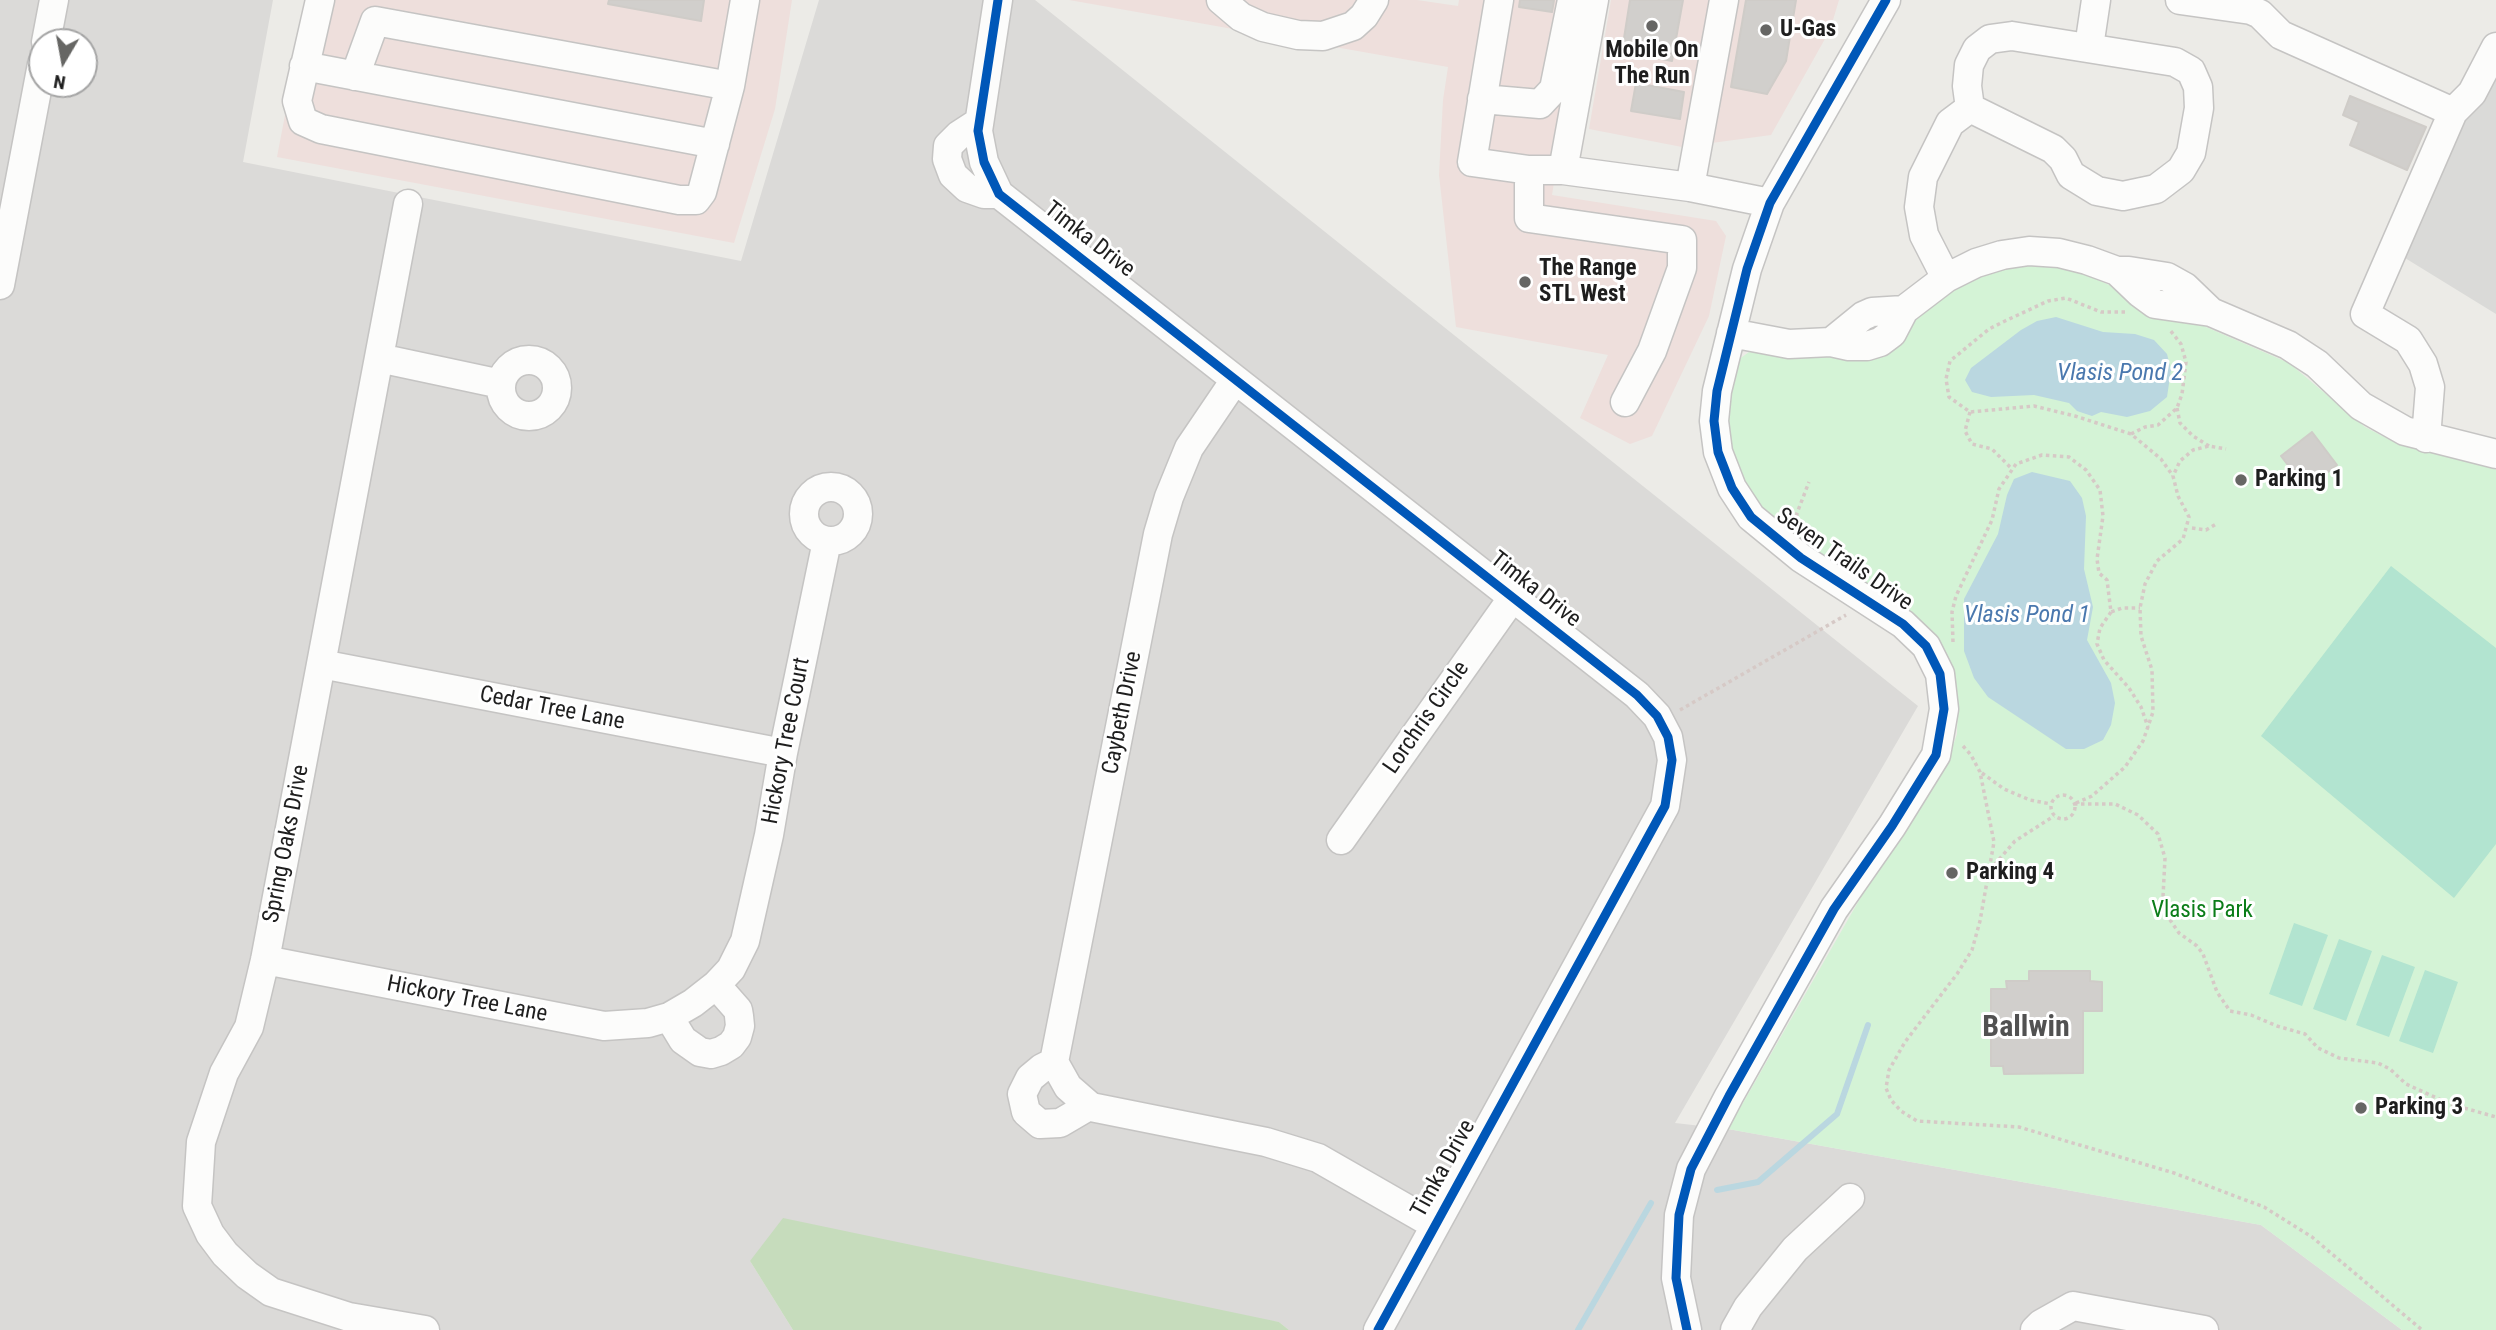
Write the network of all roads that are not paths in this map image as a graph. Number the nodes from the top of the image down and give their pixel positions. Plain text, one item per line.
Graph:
1 (54, 0) edge
2 (320, 0) edge
3 (745, 0) edge
4 (998, 0) edge
5 (1221, 0) edge
6 (1374, 0) edge
7 (1499, 0) edge
8 (1572, 0) edge
9 (1594, 0) edge
10 (1724, 0) edge
11 (1886, 0) edge
12 (2096, 0) edge
13 (2180, 0) edge
14 (49, 28) edge
15 (2089, 47) junction
16 (2496, 47) edge
17 (304, 66) junction
18 (355, 76) junction
19 (730, 86) junction
20 (36, 98) edge
21 (1482, 99) junction
22 (2462, 103) junction
23 (1970, 108) junction
24 (715, 144) junction
25 (1530, 170) junction
26 (1563, 170) junction
27 (1690, 187) junction
28 (1770, 203) junction
29 (408, 204) dead end
30 (1947, 278) junction
31 (0, 285) edge
32 (1731, 333) junction
33 (379, 358) junction
34 (1235, 380) junction
35 (501, 384) dead end
36 (1625, 402) dead end
37 (2426, 438) junction
38 (2496, 454) edge
39 (827, 541) dead end
40 (1513, 597) junction
41 (321, 664) junction
42 (783, 753) junction
43 (1341, 840) dead end
44 (744, 941) joint
45 (265, 960) junction
46 (716, 985) junction
47 (669, 1017) junction
48 (1054, 1062) junction
49 (1089, 1106) junction
50 (1850, 1198) dead end
51 (1435, 1225) junction
52 (348, 1323) edge
53 (425, 1330) edge
54 (1378, 1330) edge
55 (1686, 1330) edge
56 (1735, 1330) edge
57 (2035, 1330) edge
58 (2204, 1330) edge

1 - 14 street
2 - 17 street
3 - 19 street
4 - 34 street, Timka Drive
5 - 6 street
7 - 21 street
8 - 21 street
9 - 26 street
10 - 27 street
11 - 28 street, Seven Trails Drive
12 - 15 street
13 - 22 street
15 - 23 street
15 - 23 street
16 - 22 street
17 - 18 street
17 - 24 street
18 - 19 street
18 - 24 street
19 - 24 street
20 - 31 street
21 - 25 street
22 - 37 street
23 - 30 street
25 - 26 street
25 - 36 street
26 - 27 street
27 - 28 street
28 - 32 street, Seven Trails Drive
29 - 33 street, Spring Oaks Drive
30 - 32 street
30 - 37 street
32 - 55 street, Seven Trails Drive
33 - 35 street
33 - 41 street, Spring Oaks Drive
34 - 40 street, Timka Drive
34 - 48 street, Caybeth Drive
37 - 38 street
39 - 42 street, Hickory Tree Court
40 - 43 street, Lorchris Circle
40 - 51 street, Timka Drive
41 - 42 street, Cedar Tree Lane
41 - 45 street, Spring Oaks Drive
42 - 44 street, Hickory Tree Court
44 - 46 street, Hickory Tree Lane
45 - 47 street, Hickory Tree Lane
45 - 52 street, Spring Oaks Drive
46 - 47 street, Hickory Tree Lane
46 - 47 street
48 - 49 street
48 - 49 street
49 - 51 street
50 - 56 street
51 - 54 street, Timka Drive
52 - 53 street, Spring Oaks Drive
57 - 58 street

